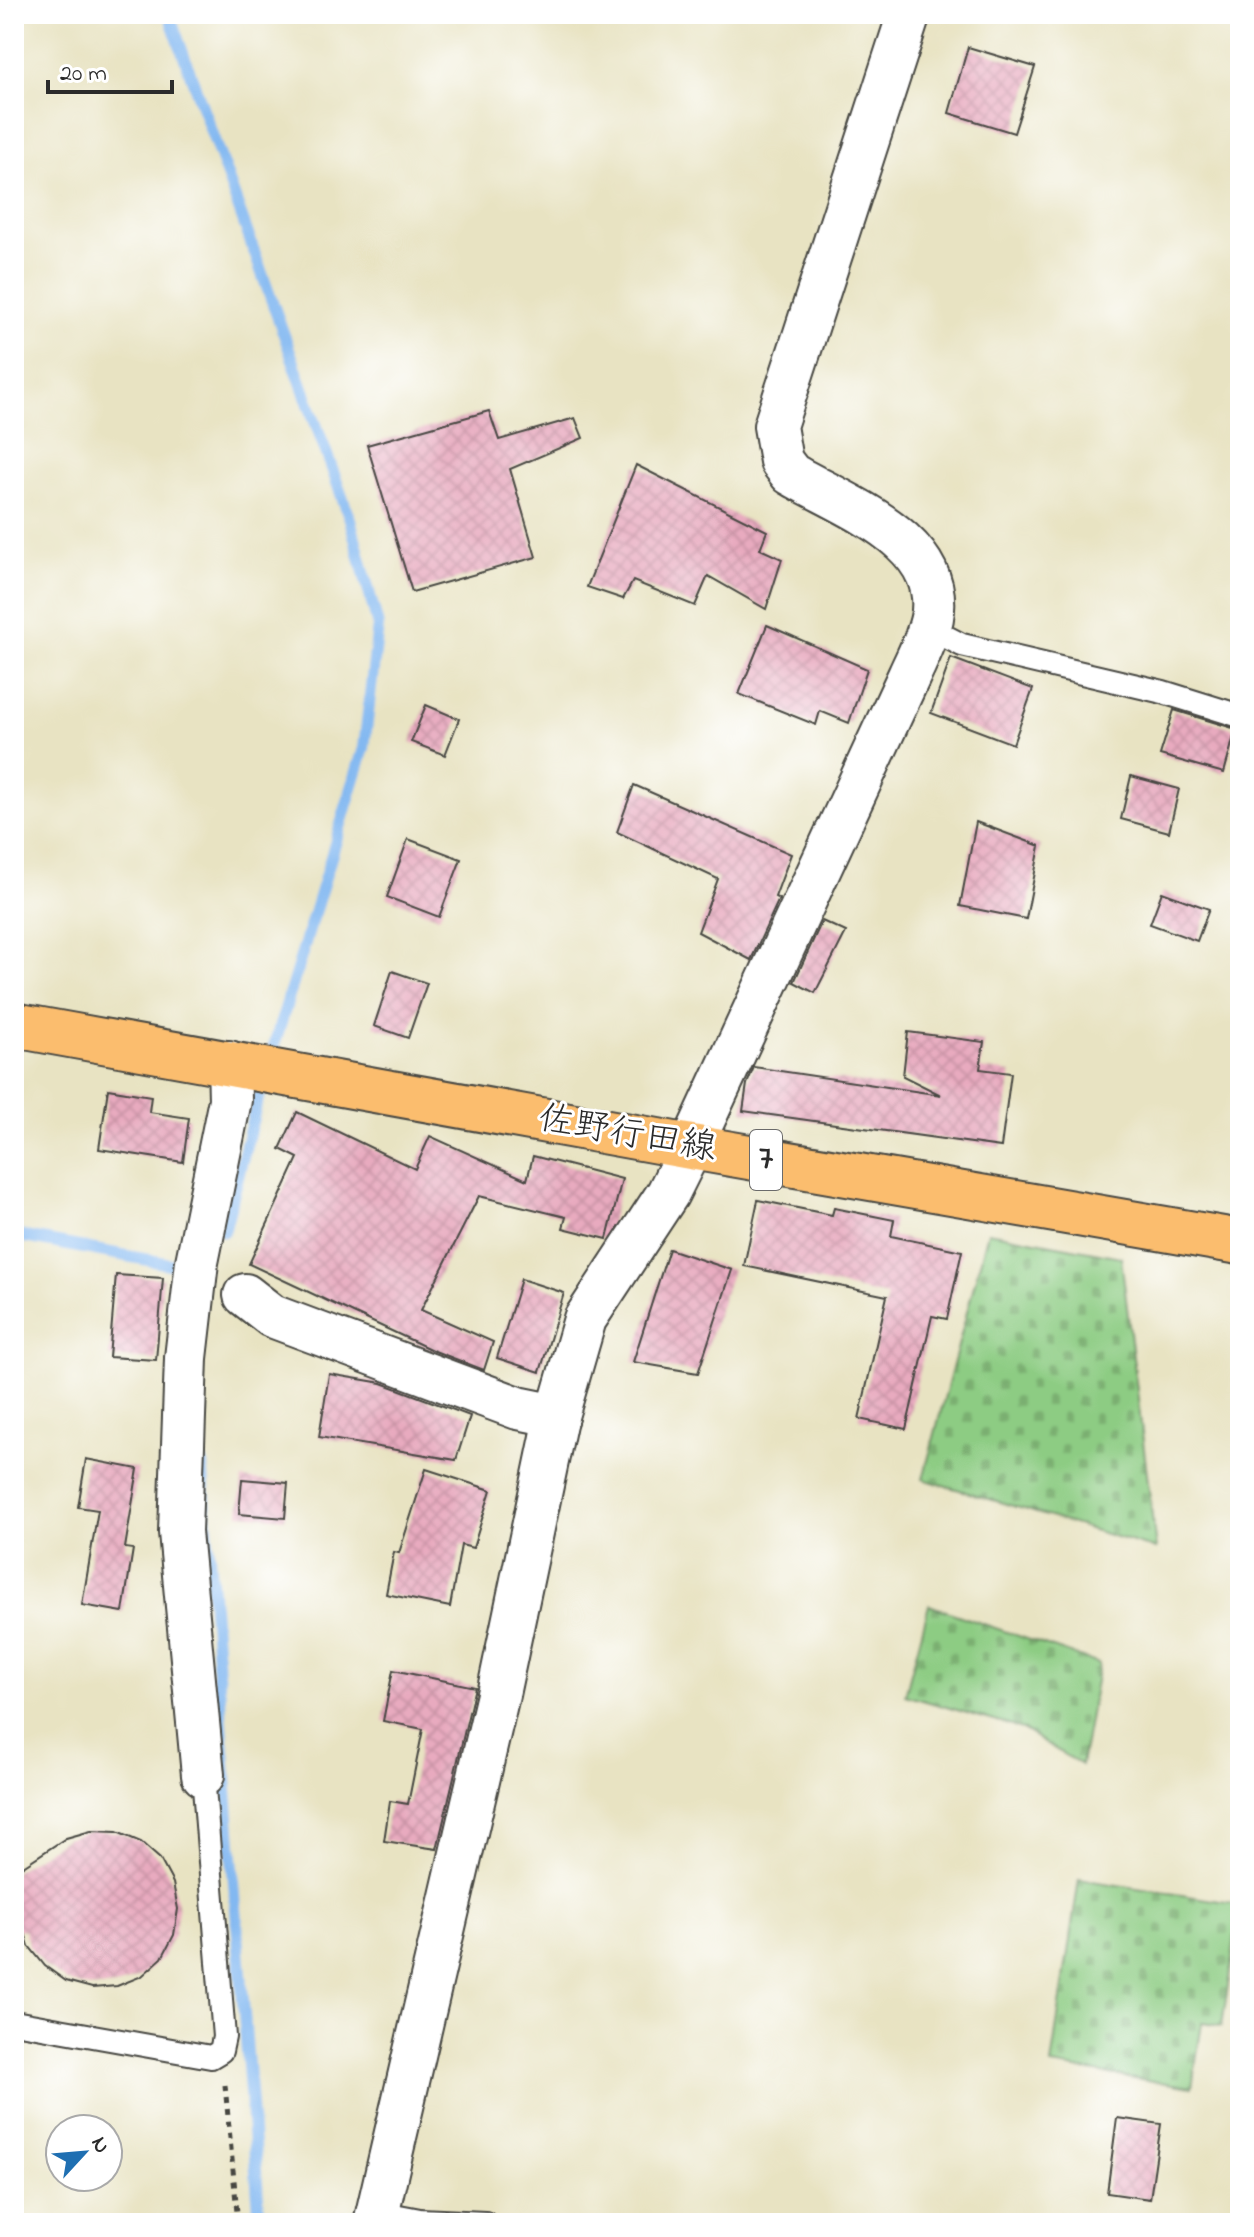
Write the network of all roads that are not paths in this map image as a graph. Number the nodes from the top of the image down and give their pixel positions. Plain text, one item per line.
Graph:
1 (909, 14) edge
2 (929, 628) junction
3 (1240, 716) edge
4 (14, 1025) edge
5 (260, 1067) junction
6 (691, 1147) junction
7 (1240, 1242) edge
8 (245, 1295) dead end
9 (557, 1416) junction
10 (203, 1775) joint
11 (14, 2022) edge
12 (376, 2218) edge
13 (485, 2223) edge

1 - 2 street
2 - 3 lane
2 - 6 street
4 - 5 main road, 佐野行田線 / 7
5 - 6 main road, 佐野行田線 / 7
5 - 10 street
6 - 7 main road, 佐野行田線 / 7
6 - 9 street
8 - 9 street
9 - 12 street
10 - 11 lane
12 - 13 lane

